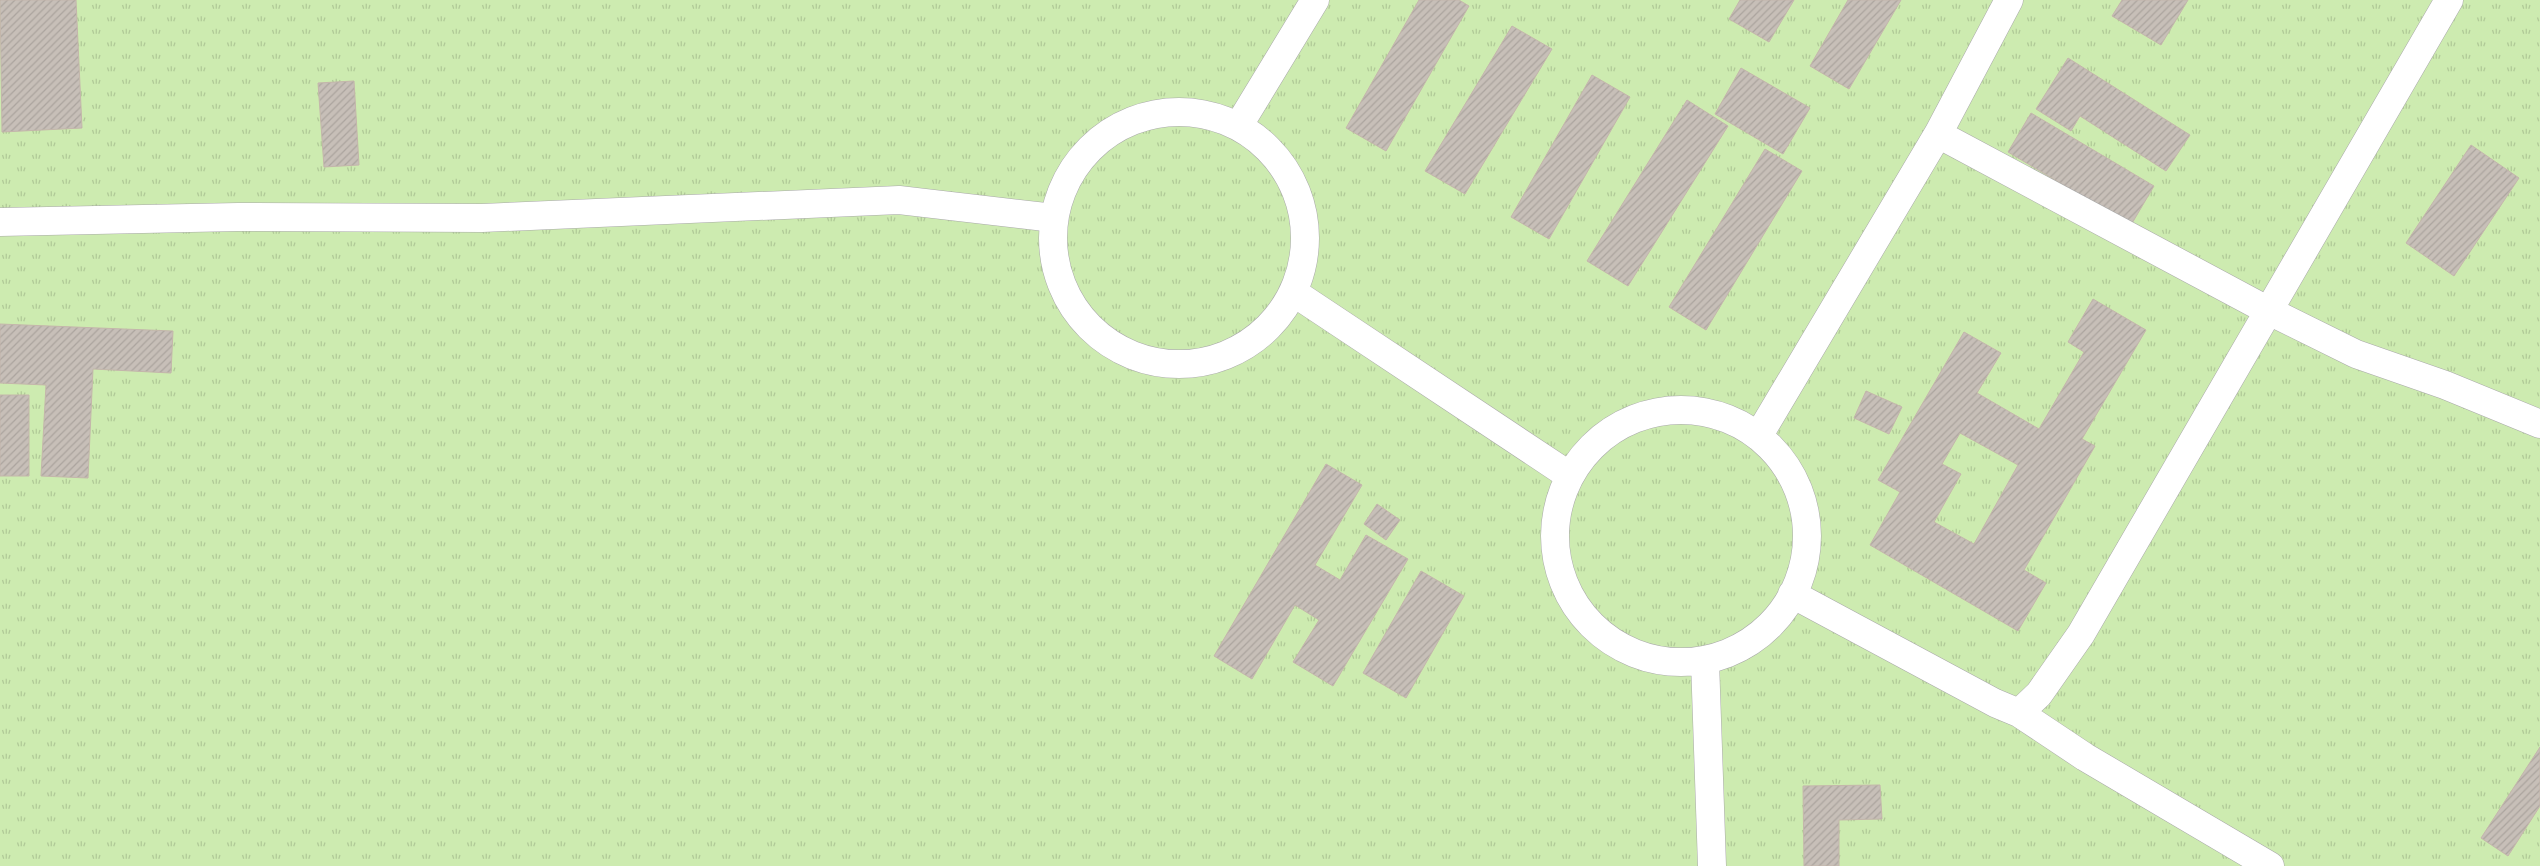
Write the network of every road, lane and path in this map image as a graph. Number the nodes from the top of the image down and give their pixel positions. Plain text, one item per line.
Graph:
1 (1315, 0) edge
2 (2009, 0) edge
3 (2449, 0) edge
4 (1239, 126) junction
5 (1938, 134) junction
6 (1054, 218) junction
7 (0, 222) edge
8 (1294, 292) junction
9 (2267, 310) junction
10 (2540, 424) edge
11 (1759, 435) junction
12 (1570, 476) junction
13 (1792, 594) junction
14 (1705, 661) junction
15 (2020, 713) junction
16 (1712, 866) edge
17 (2270, 866) edge

1 - 4 street
2 - 5 street
3 - 9 street
4 - 6 street
4 - 8 street
5 - 9 street
5 - 11 street
6 - 7 street
6 - 8 street
8 - 12 street
9 - 10 street
9 - 15 street
11 - 12 street
11 - 13 street
12 - 14 street
13 - 14 street
13 - 15 street
14 - 16 street
15 - 17 street

